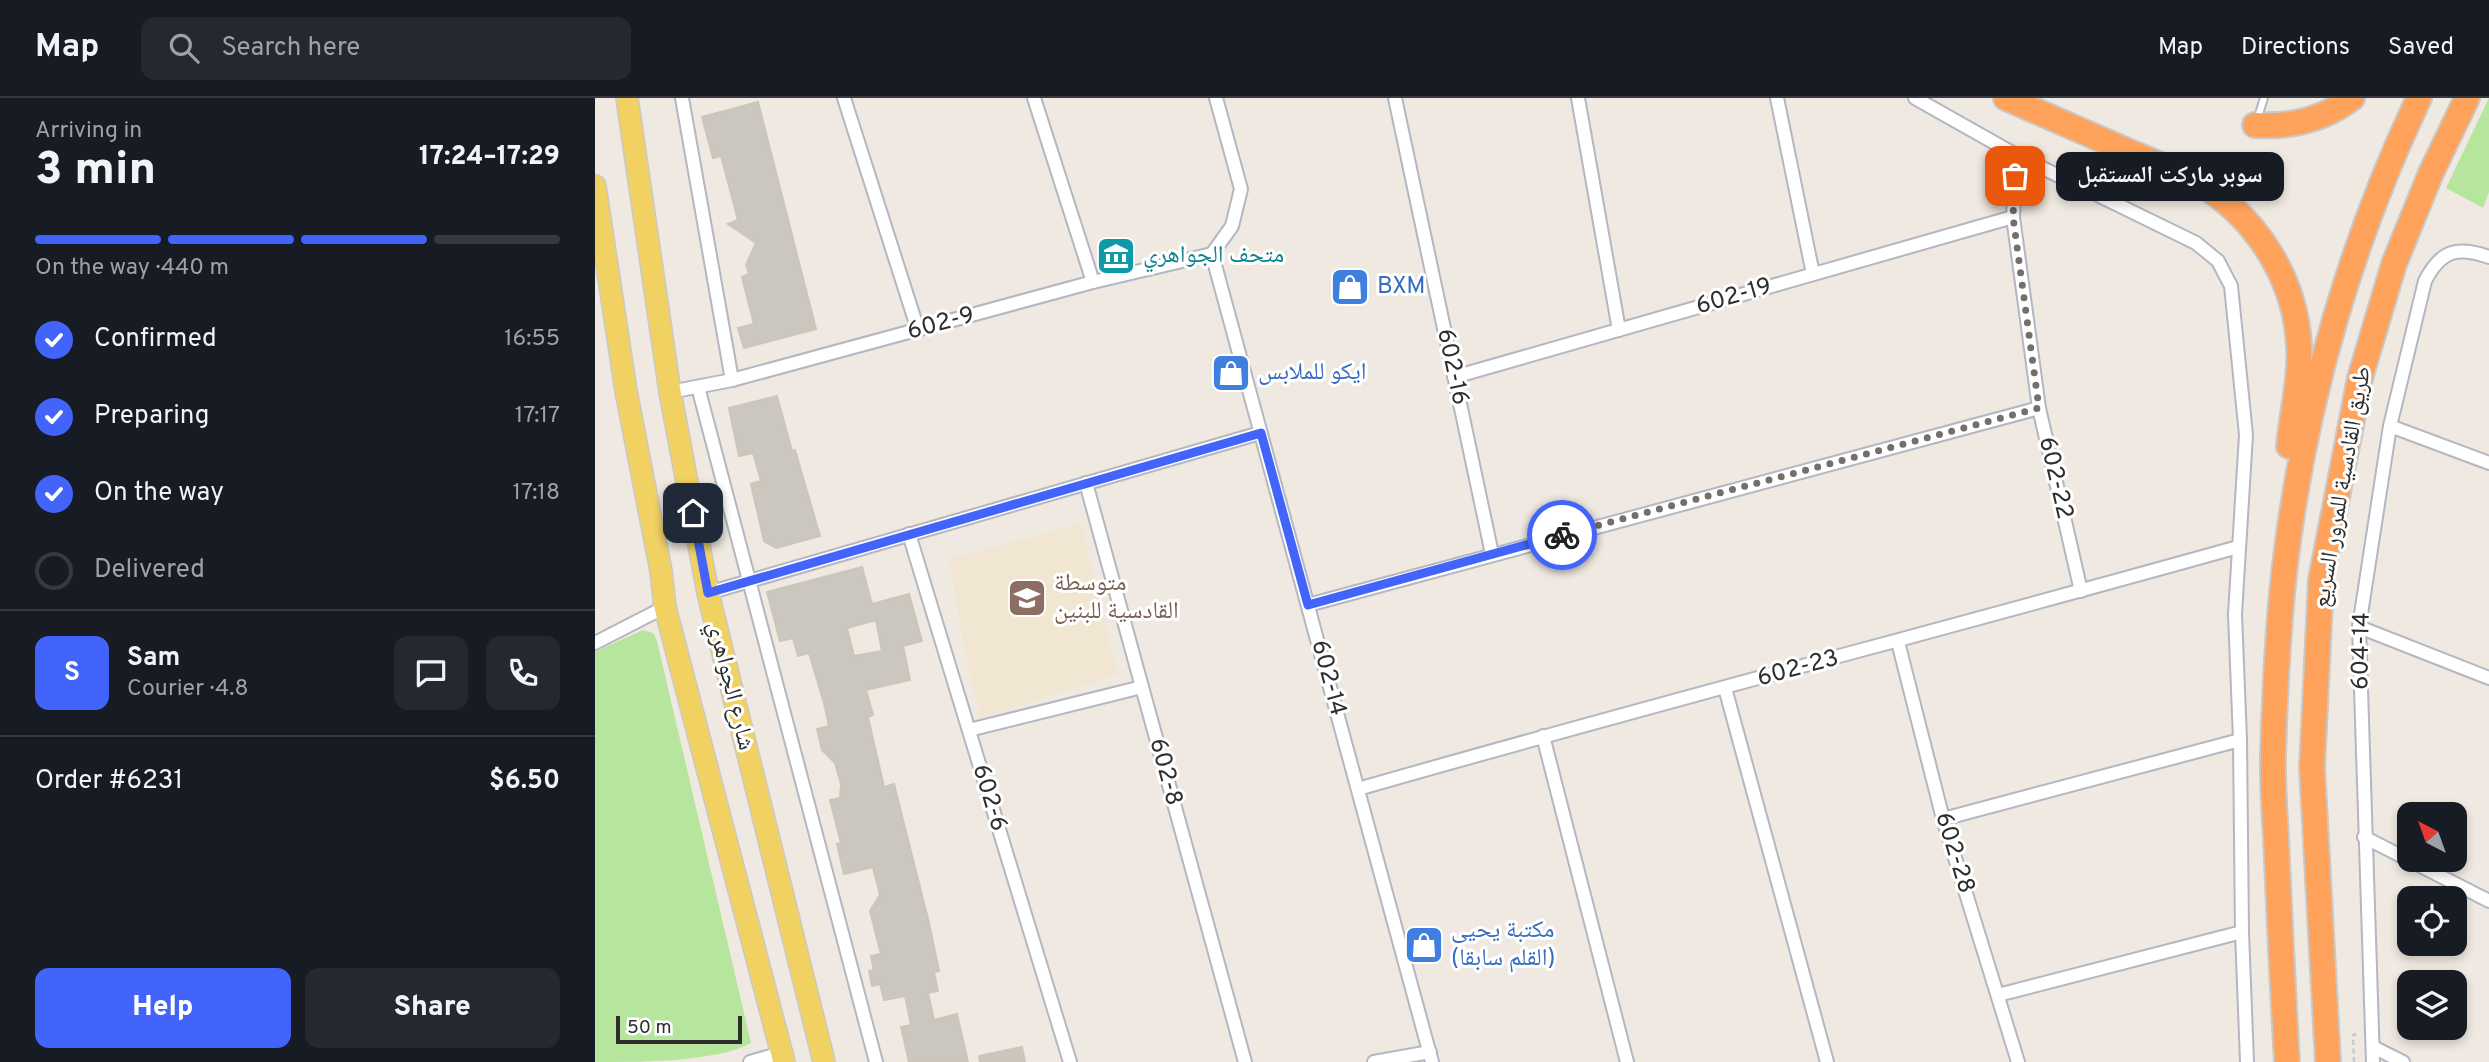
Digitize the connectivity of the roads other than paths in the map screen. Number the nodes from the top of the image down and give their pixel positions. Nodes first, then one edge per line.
1 (627, 98) edge
2 (682, 98) edge
3 (844, 98) edge
4 (1034, 98) edge
5 (1216, 98) edge
6 (1395, 98) edge
7 (1578, 98) edge
8 (1777, 98) edge
9 (1915, 98) edge
10 (2006, 98) edge
11 (2264, 98) edge
12 (2352, 98) edge
13 (2419, 98) edge
14 (2467, 98) edge
15 (2255, 125) joint
16 (2016, 155) junction
17 (595, 186) edge
18 (2013, 217) junction
19 (1212, 254) junction
20 (2489, 257) edge
21 (1813, 274) junction
22 (1093, 282) junction
23 (918, 330) junction
24 (1619, 330) junction
25 (1454, 377) junction
26 (732, 380) junction
27 (698, 387) junction
28 (670, 393) junction
29 (2039, 408) junction
30 (2390, 426) junction
31 (1261, 433) junction
32 (2489, 463) edge
33 (1086, 483) junction
34 (2296, 490) junction
35 (909, 534) junction
36 (2238, 547) junction
37 (1492, 554) junction
38 (750, 582) junction
39 (2081, 591) junction
40 (708, 593) junction
41 (1308, 605) junction
42 (665, 607) junction
43 (2359, 627) junction
44 (1898, 642) junction
45 (595, 643) edge
46 (2489, 678) edge
47 (1142, 687) junction
48 (1725, 688) junction
49 (969, 730) junction
50 (1542, 736) junction
51 (2240, 740) junction
52 (1358, 789) junction
53 (1943, 819) junction
54 (2364, 838) junction
55 (2489, 901) edge
56 (2242, 932) junction
57 (1998, 995) junction
58 (2373, 1047) junction
59 (783, 1057) edge
60 (1431, 1057) edge
61 (750, 1062) edge
62 (824, 1062) edge
63 (876, 1062) edge
64 (1070, 1062) edge
65 (1245, 1062) edge
66 (1374, 1062) edge
67 (1627, 1062) edge
68 (1827, 1062) edge
69 (2018, 1062) edge
70 (2247, 1062) edge
71 (2287, 1062) edge
72 (2328, 1062) edge
73 (2373, 1062) edge
74 (2403, 1062) edge

1 - 28 main road, شارع الجواهري
2 - 26 street
3 - 23 street
4 - 22 street
5 - 19 street
6 - 25 street, 602-16
7 - 24 street
8 - 21 street
9 - 16 street
10 - 34 highway
11 - 15 lane
12 - 15 highway
13 - 34 highway, طريق القادسية للمرور السريع
14 - 72 highway, طريق القادسية للمرور السريع
16 - 18 street, 602-22
16 - 36 street
17 - 42 main road, شارع الجواهري
18 - 21 street, 602-19
18 - 29 street, 602-22
19 - 22 street, 602-9
19 - 31 street, 602-14
20 - 30 street, 604-14
21 - 24 street, 602-19
22 - 23 street, 602-9
23 - 26 street, 602-9
24 - 25 street, 602-19
25 - 37 street, 602-16
26 - 27 street, 602-9
27 - 28 street, 602-9
27 - 38 street
28 - 40 main road, شارع الجواهري
29 - 37 street
29 - 39 street, 602-22
30 - 32 street
30 - 43 street, 604-14
31 - 33 street
31 - 41 street, 602-14
33 - 35 street
33 - 47 street, 602-8
34 - 71 highway, طريق القادسية للمرور السريع
35 - 38 street
35 - 49 street, 602-6
36 - 39 street, 602-23
36 - 51 street
37 - 41 street
38 - 40 street
38 - 63 street
39 - 44 street, 602-23
40 - 62 main road, شارع الجواهري
41 - 52 street, 602-14
42 - 45 street
42 - 59 main road, شارع الجواهري
43 - 46 street
43 - 54 street, 604-14
44 - 48 street, 602-23
44 - 53 street, 602-28
47 - 49 street
47 - 65 street, 602-8
48 - 50 street, 602-23
48 - 68 street
49 - 64 street, 602-6
50 - 52 street, 602-23
50 - 67 street
51 - 53 street
51 - 56 street
52 - 60 street, 602-14
53 - 57 street, 602-28
54 - 55 street
54 - 58 street, 604-14
56 - 57 street
56 - 70 street
57 - 69 street, 602-28
58 - 73 street, 604-14
58 - 74 street
59 - 61 street
60 - 66 street

